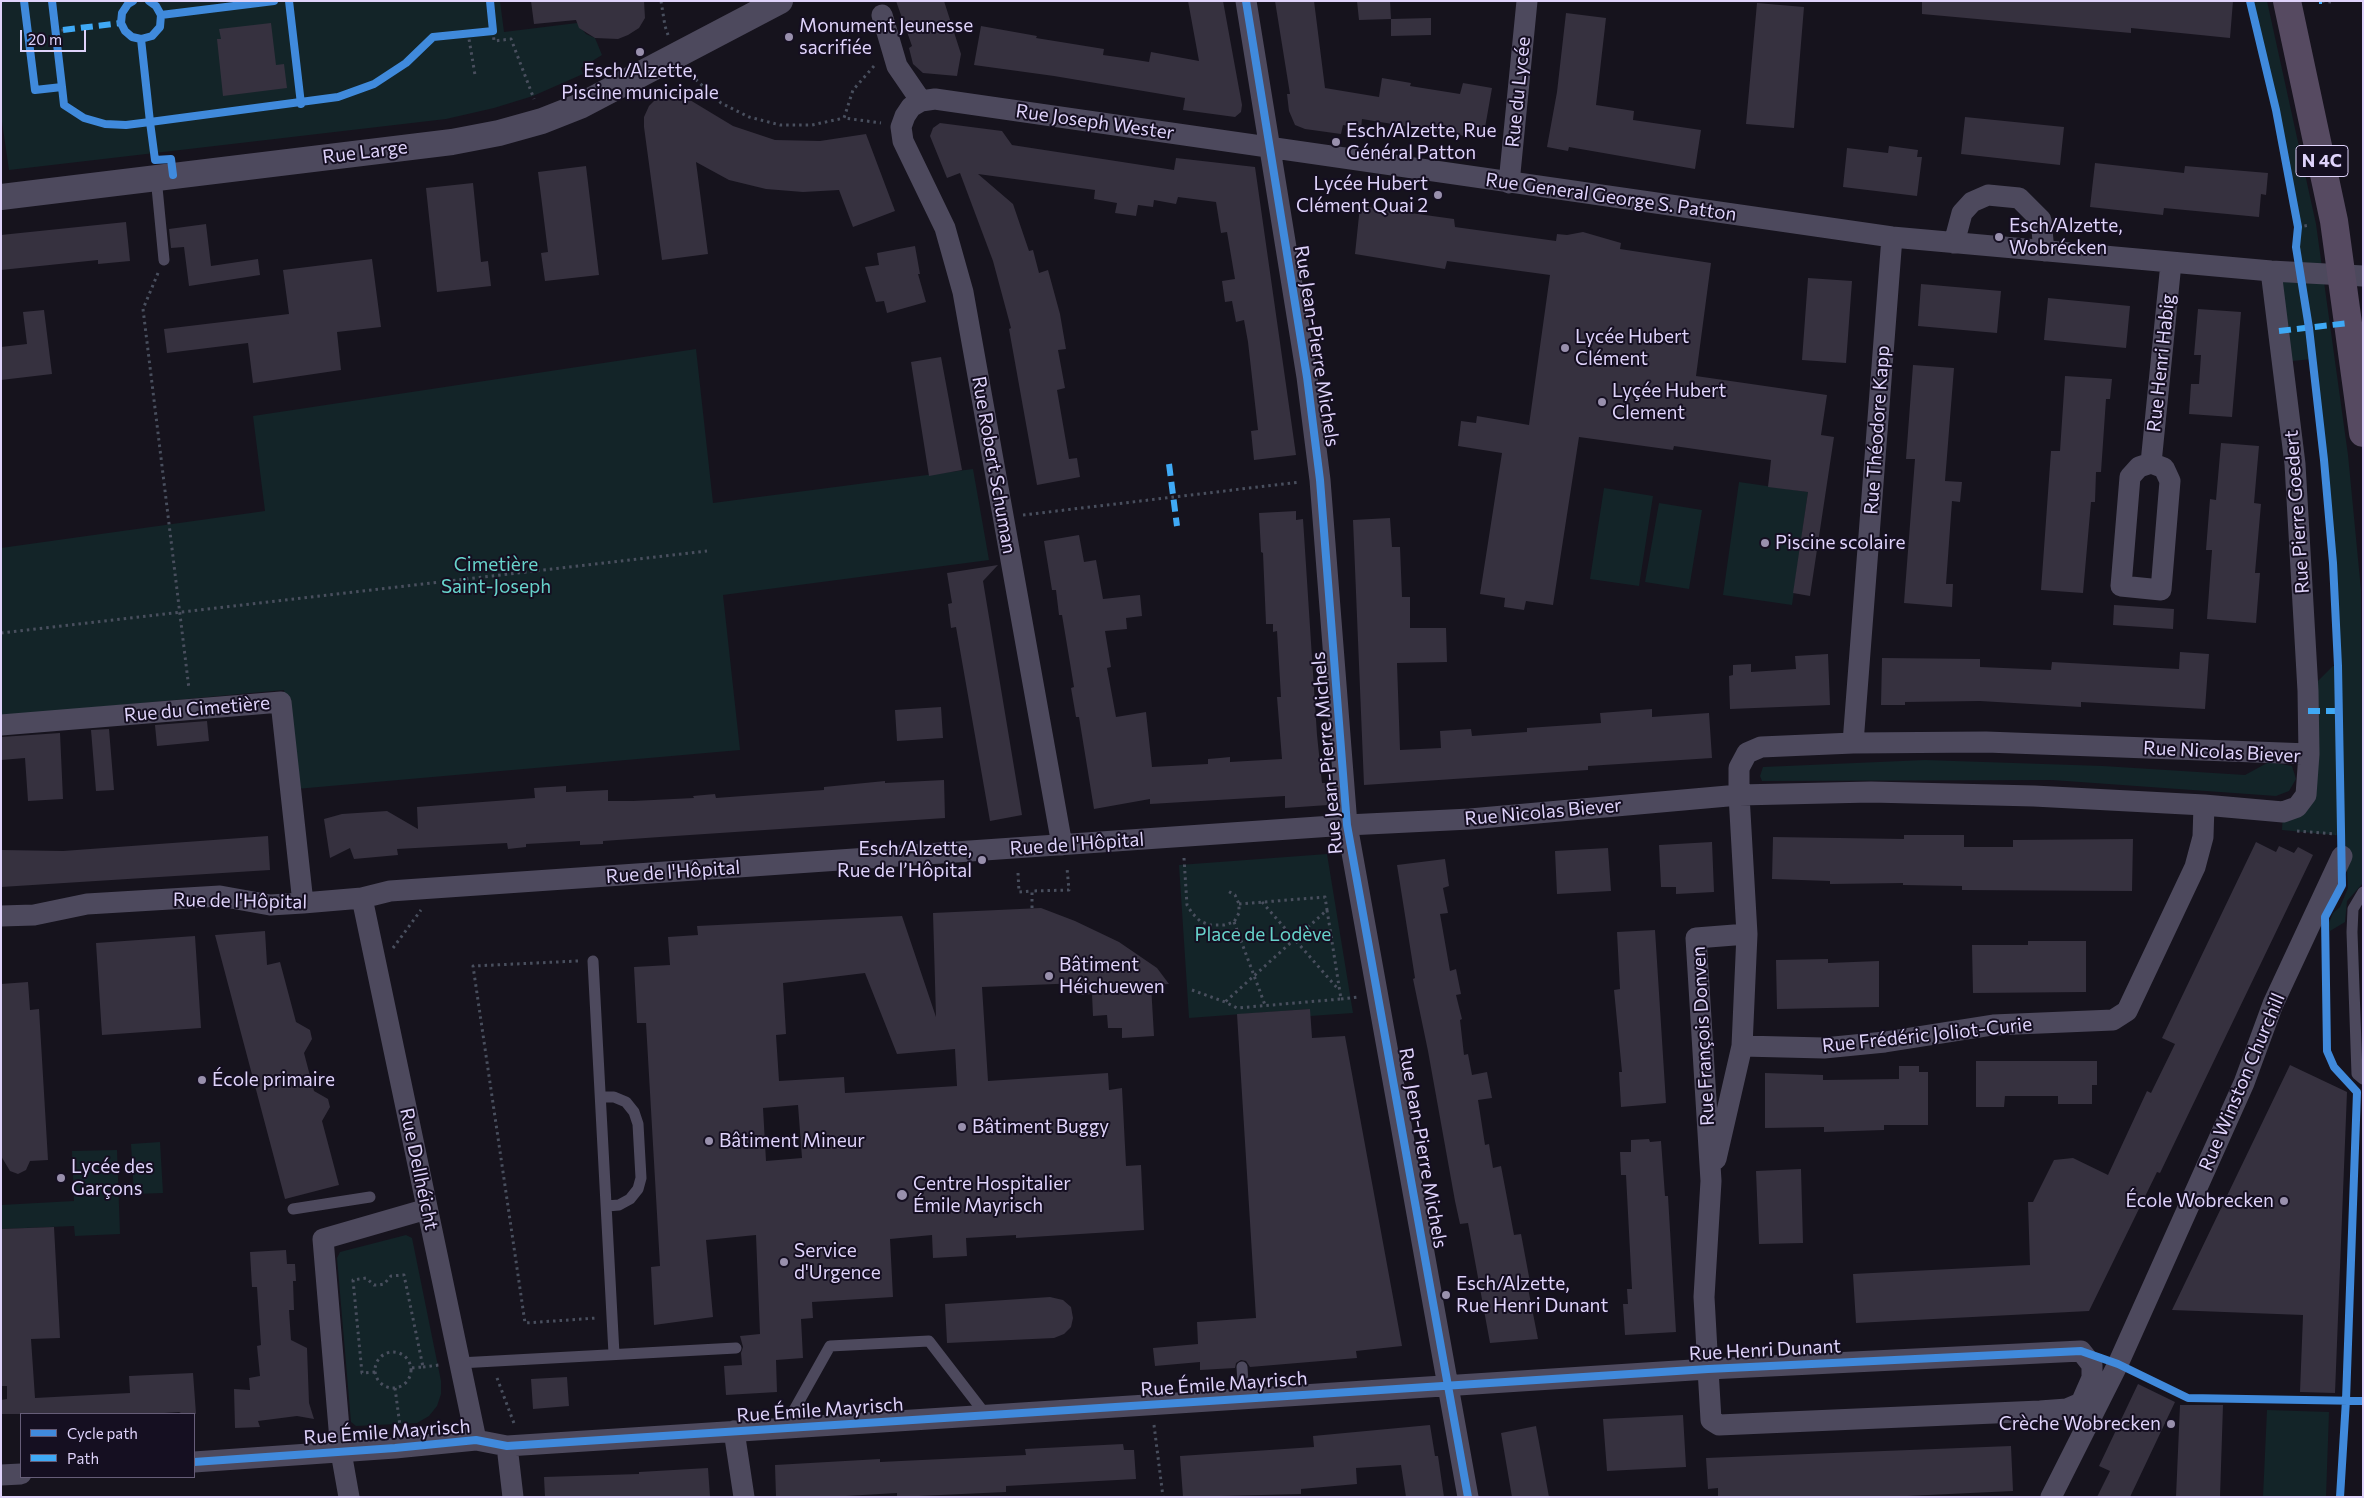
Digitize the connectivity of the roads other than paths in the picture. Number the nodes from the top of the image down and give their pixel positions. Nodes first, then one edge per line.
1 (780, 1) edge
2 (1246, 1) edge
3 (1527, 1) edge
4 (2287, 1) edge
5 (882, 15) dead end
6 (921, 101) junction
7 (1270, 147) junction
8 (156, 177) junction
9 (1509, 183) junction
10 (1, 197) edge
11 (1892, 237) junction
12 (1954, 243) junction
13 (2044, 251) junction
14 (164, 260) road end
15 (2171, 262) junction
16 (2271, 271) junction
17 (2352, 275) edge
18 (2363, 433) edge
19 (2151, 463) junction
20 (1, 725) edge
21 (1853, 743) junction
22 (2309, 754) junction
23 (1739, 795) junction
24 (2204, 805) junction
25 (1347, 825) junction
26 (1062, 845) junction
27 (2342, 845) road end
28 (2363, 892) edge
29 (362, 898) junction
30 (303, 903) junction
31 (1, 916) edge
32 (1747, 934) junction
33 (593, 961) road end
34 (1742, 1046) junction
35 (2363, 1079) edge
36 (601, 1097) junction
37 (1711, 1181) junction
38 (370, 1196) dead end
39 (606, 1206) junction
40 (293, 1209) dead end
41 (427, 1209) junction
42 (736, 1348) dead end
43 (614, 1354) junction
44 (459, 1363) junction
45 (1242, 1367) dead end
46 (1708, 1369) junction
47 (1450, 1385) junction
48 (1244, 1399) junction
49 (986, 1415) junction
50 (784, 1428) junction
51 (734, 1431) junction
52 (476, 1440) junction
53 (514, 1446) junction
54 (341, 1452) junction
55 (195, 1462) edge
56 (20, 1474) edge
57 (1, 1475) edge
58 (349, 1497) edge
59 (513, 1497) edge
60 (744, 1497) edge
61 (1468, 1497) edge
62 (2051, 1497) edge

1 - 8 street, Rue Large
2 - 7 street, Rue Jean-Pierre Michels
3 - 9 street, Rue du Lycée
4 - 17 main road, N 4C
5 - 6 street
6 - 7 street, Rue Joseph Wester
6 - 26 street, Rue Robert Schuman
7 - 9 street, Rue General George S. Patton
7 - 25 street, Rue Jean-Pierre Michels
8 - 10 street, Rue Large
8 - 14 lane
9 - 11 street, Rue General George S. Patton
11 - 12 street, Rue General George S. Patton
11 - 21 street, Rue Théodore Kapp
12 - 13 street, Rue General George S. Patton
12 - 13 street
13 - 15 street, Rue General George S. Patton
15 - 16 street, Rue General George S. Patton
15 - 19 street, Rue Henri Habig
16 - 17 street, Rue General George S. Patton
16 - 22 street, Rue Pierre Goedert
17 - 18 main road, N 4C
19 - 19 street
20 - 30 street, Rue du Cimetière
21 - 22 street, Rue Nicolas Biever
21 - 23 street, Rue Nicolas Biever
22 - 24 street, Rue Nicolas Biever
23 - 24 street, Rue Nicolas Biever
23 - 25 street, Rue Nicolas Biever
23 - 32 street, Rue François Donven
24 - 34 street, Rue Frédéric Joliot-Curie
25 - 26 street, Rue de l'Hôpital
25 - 47 street, Rue Jean-Pierre Michels
26 - 29 street, Rue de l'Hôpital
27 - 62 street, Rue Winston Churchill
28 - 35 lane
29 - 30 street, Rue de l'Hôpital
29 - 41 street, Rue Dellhéicht
30 - 31 street, Rue de l'Hôpital
32 - 34 street, Rue François Donven
32 - 37 street, Rue François Donven
33 - 36 lane
34 - 37 street, Rue François Donven
36 - 39 lane
36 - 39 lane
37 - 46 street, Rue François Donven
38 - 40 lane
39 - 43 lane
41 - 44 street, Rue Dellhéicht
41 - 54 street
42 - 43 lane
43 - 44 lane
44 - 52 street, Rue Dellhéicht
45 - 48 lane
46 - 46 street, Rue Henri Dunant
46 - 47 street, Rue Henri Dunant
47 - 48 street, Rue Émile Mayrisch
47 - 61 street, Rue Jean-Pierre Michels
48 - 49 street, Rue Émile Mayrisch
49 - 50 street, Rue Émile Mayrisch
49 - 50 lane
50 - 51 street, Rue Émile Mayrisch
51 - 53 street, Rue Émile Mayrisch
51 - 60 street
52 - 53 street, Rue Émile Mayrisch
52 - 54 street, Rue Émile Mayrisch
53 - 59 street
54 - 55 street, Rue Émile Mayrisch
54 - 58 street
56 - 57 street

